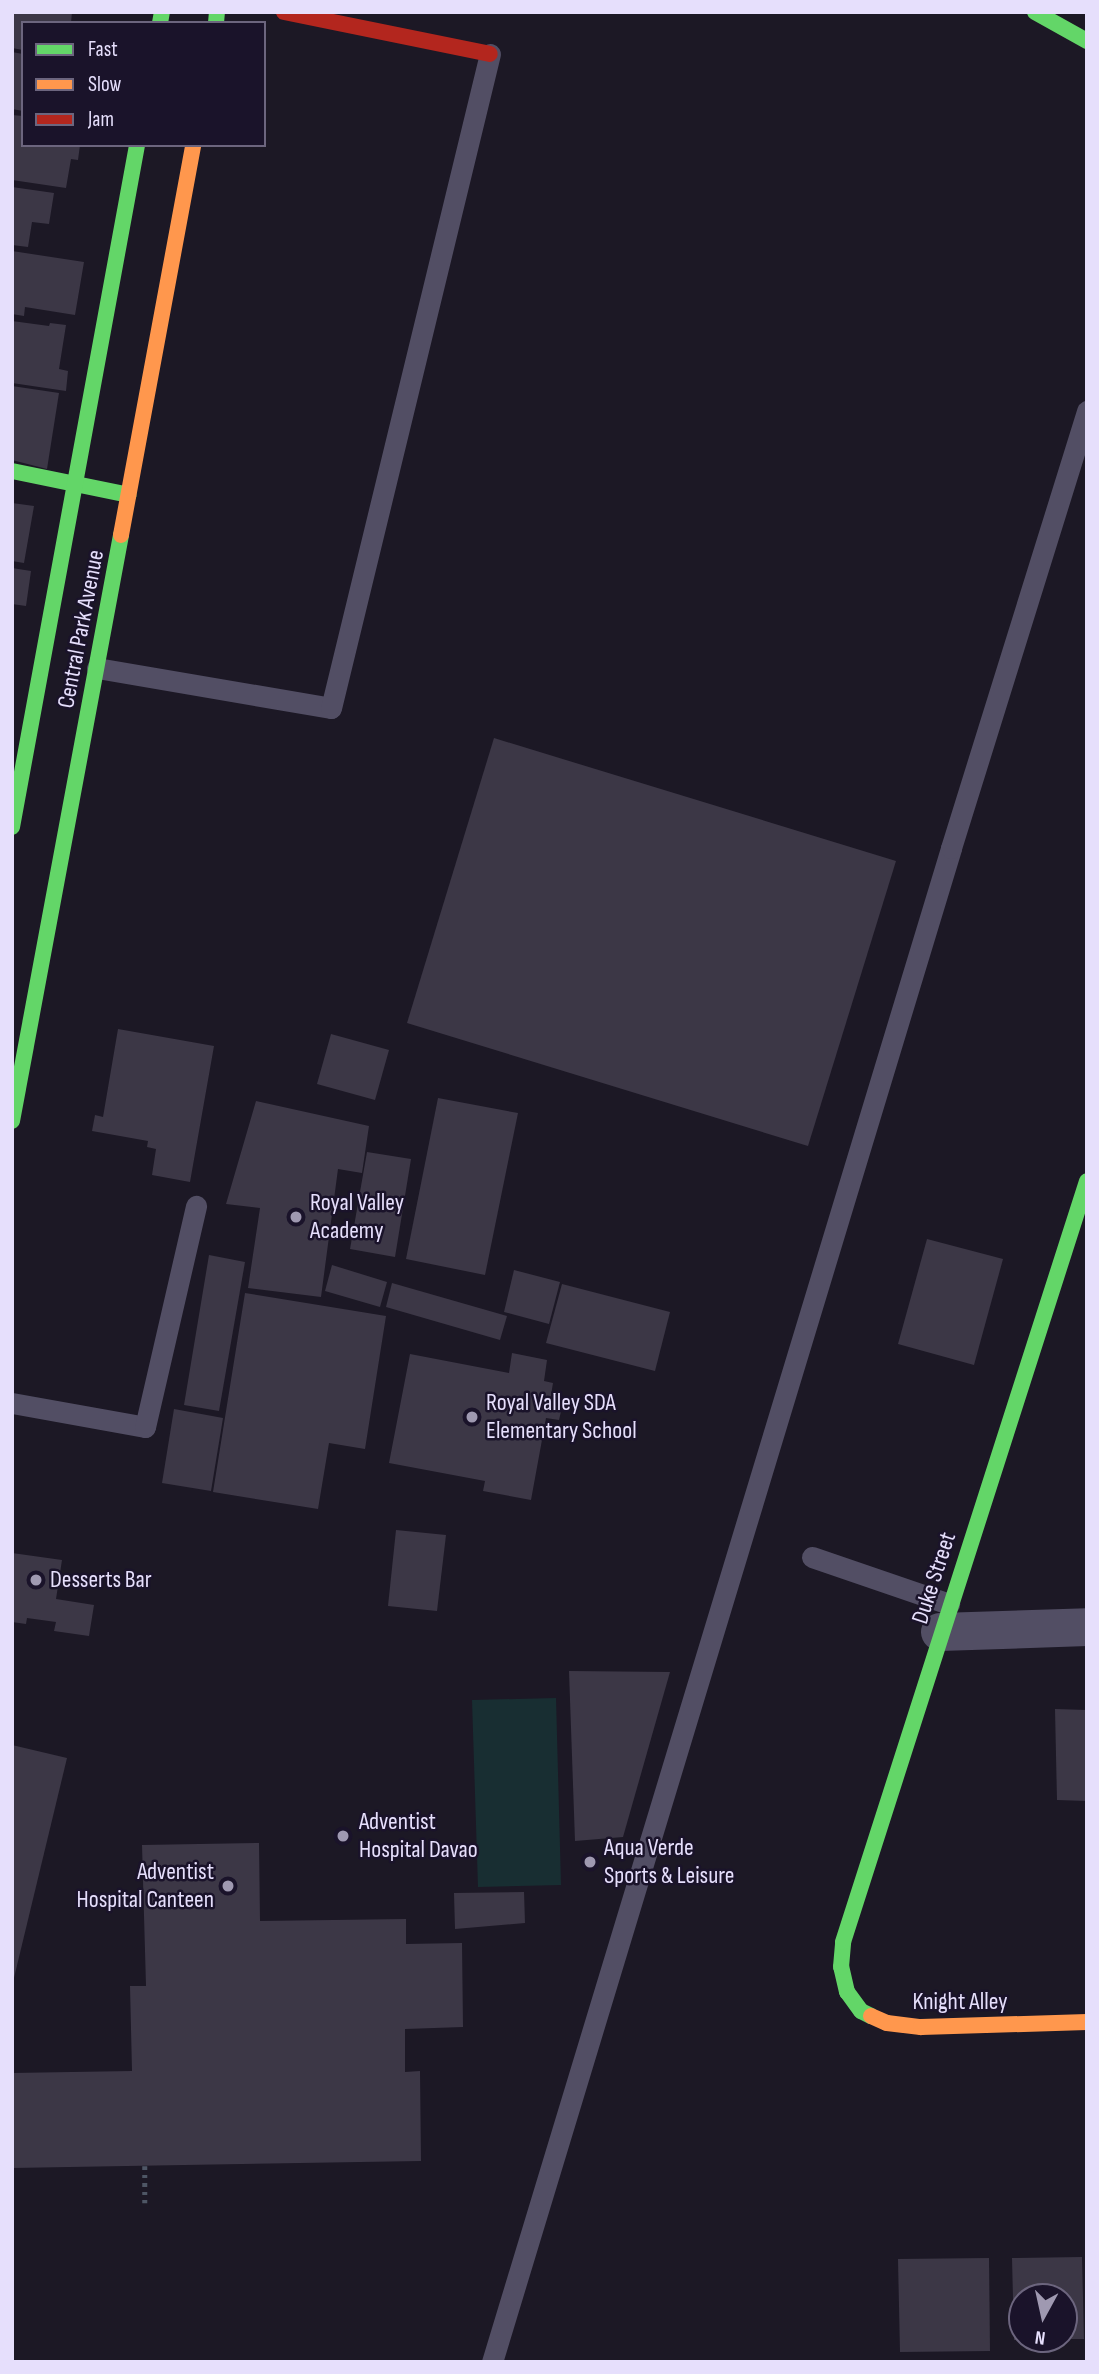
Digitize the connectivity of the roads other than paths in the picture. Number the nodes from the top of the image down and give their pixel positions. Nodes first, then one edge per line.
1 (284, 12) edge
2 (1035, 12) edge
3 (1087, 41) edge
4 (490, 54) joint
5 (137, 147) edge
6 (193, 147) edge
7 (1087, 411) edge
8 (12, 471) edge
9 (74, 485) junction
10 (129, 495) junction
11 (97, 668) junction
12 (12, 827) edge
13 (12, 1121) edge
14 (1087, 1181) edge
15 (196, 1206) dead end
16 (12, 1403) edge
17 (812, 1557) dead end
18 (945, 1618) junction
19 (1087, 1627) edge
20 (847, 1992) joint
21 (1087, 2022) edge
22 (492, 2362) edge

1 - 4 street
2 - 3 street
4 - 11 lane
5 - 9 street, Central Park Avenue
6 - 10 street, Central Park Avenue
7 - 22 lane
8 - 9 street
9 - 10 street
9 - 12 street, Central Park Avenue
10 - 11 street, Central Park Avenue
11 - 13 street, Central Park Avenue
14 - 18 street, Duke Street
15 - 16 lane
17 - 18 lane
18 - 19 street
18 - 20 street, Duke Street
20 - 21 street, Knight Alley

